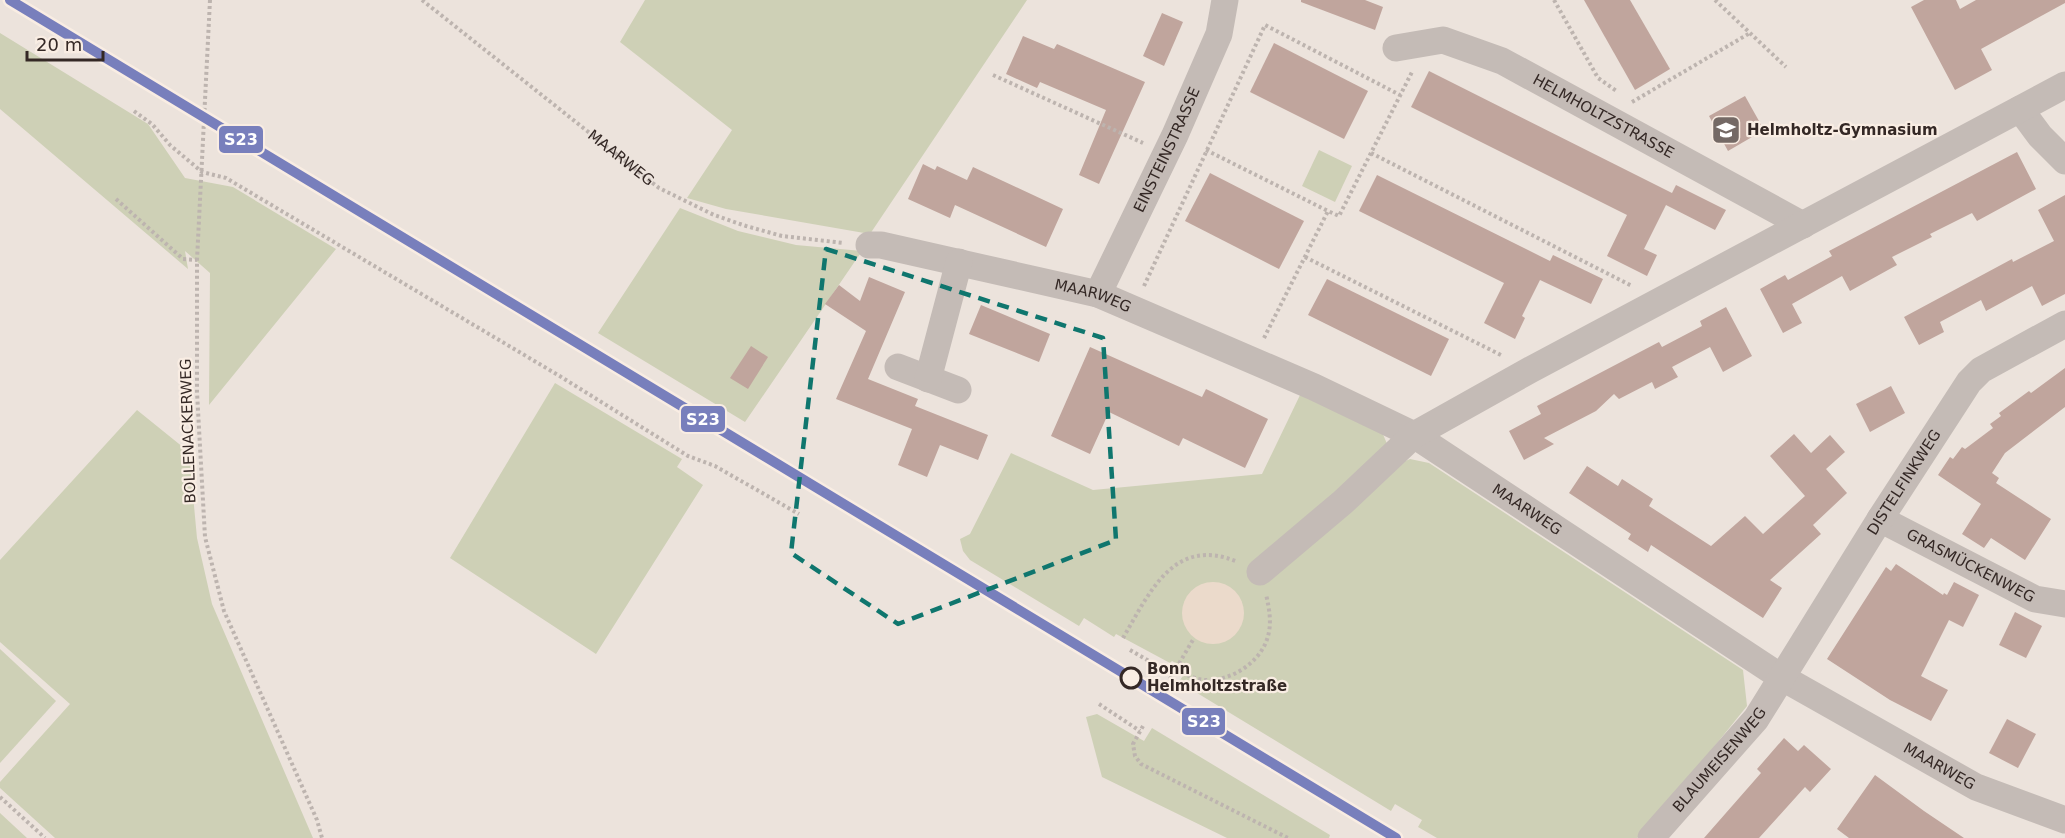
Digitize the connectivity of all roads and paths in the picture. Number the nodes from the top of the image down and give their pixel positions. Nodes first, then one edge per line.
1 (210, 0) edge
2 (422, 0) edge
3 (1225, 0) edge
4 (1554, 0) edge
5 (1715, 0) edge
6 (1750, 33) junction
7 (1396, 48) dead end
8 (1786, 67) dead end
9 (993, 75) dead end
10 (2065, 85) edge
11 (2019, 109) junction
12 (134, 111) dead end
13 (1149, 146) dead end
14 (1206, 150) junction
15 (1371, 153) junction
16 (2065, 161) edge
17 (202, 172) junction
18 (116, 199) dead end
19 (1328, 211) junction
20 (1803, 225) junction
21 (869, 245) joint
22 (1305, 257) junction
23 (197, 260) junction
24 (959, 262) junction
25 (1101, 287) junction
26 (1660, 300) junction
27 (2065, 324) edge
28 (1252, 360) junction
29 (898, 368) dead end
30 (1530, 370) junction
31 (928, 379) junction
32 (958, 390) dead end
33 (1414, 435) junction
34 (798, 514) dead end
35 (1880, 519) junction
36 (1257, 577) junction
37 (2065, 604) edge
38 (1123, 638) dead end
39 (1194, 638) dead end
40 (1130, 650) dead end
41 (1176, 670) junction
42 (1781, 677) junction
43 (1098, 704) dead end
44 (0, 796) edge
45 (2065, 820) edge
46 (45, 838) edge
47 (322, 838) edge
48 (1288, 838) edge
49 (1651, 838) edge

1 - 17 path, BOLLENACKERWEG
2 - 21 path, MAARWEG
3 - 25 street, EINSTEINSTRASSE
4 - 6 path
5 - 6 path
6 - 8 path
7 - 20 street, HELMHOLTZSTRASSE
9 - 13 path
10 - 11 street
11 - 16 street
11 - 20 street
12 - 17 path
14 - 15 path
14 - 19 path
14 - 25 path
15 - 19 path
15 - 26 path
17 - 23 path, BOLLENACKERWEG
17 - 34 path
18 - 23 path
19 - 22 path
20 - 26 street
21 - 24 street, MAARWEG
22 - 28 path
22 - 30 path
23 - 47 path, BOLLENACKERWEG
24 - 25 street, MAARWEG
24 - 31 street
25 - 28 street, MAARWEG
26 - 30 street
27 - 35 street, DISTELFINKWEG
28 - 33 street, MAARWEG
29 - 31 street
30 - 33 street
31 - 32 street
33 - 36 street
33 - 42 street, MAARWEG
35 - 37 street, GRASMÜCKENWEG
35 - 42 street, DISTELFINKWEG
36 - 38 path
36 - 41 path
39 - 41 path
40 - 41 path
42 - 45 street, MAARWEG
42 - 49 street, BLAUMEISENWEG
43 - 48 path
44 - 46 path

